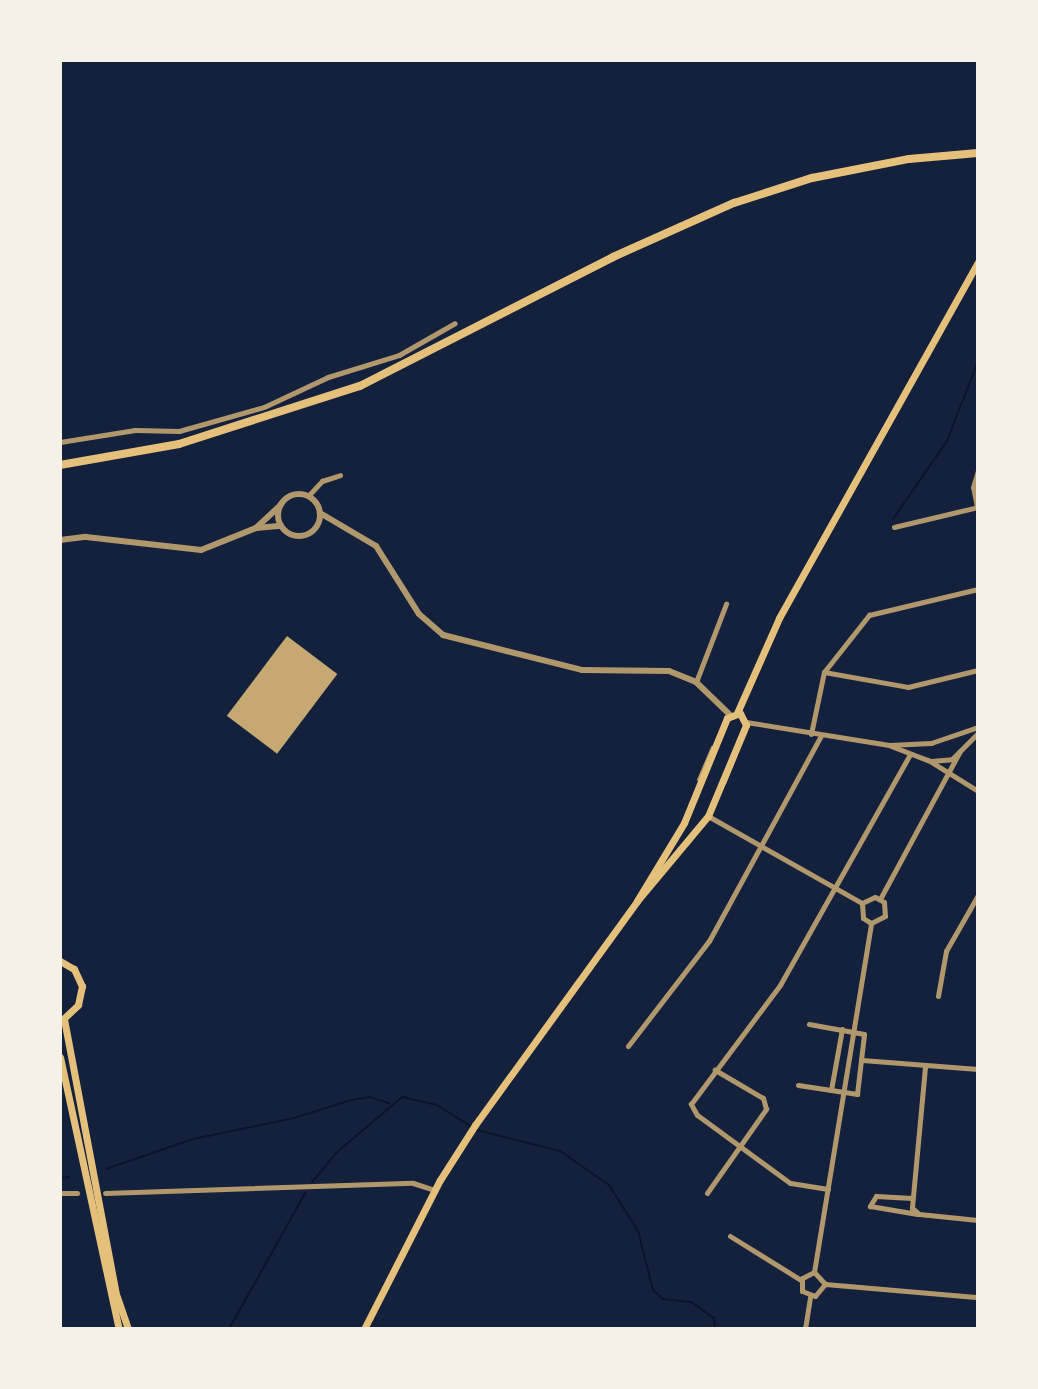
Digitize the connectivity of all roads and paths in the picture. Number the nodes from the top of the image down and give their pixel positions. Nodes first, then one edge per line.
1 (978, 153) edge
2 (978, 262) edge
3 (455, 323) dead end
4 (60, 442) edge
5 (60, 465) edge
6 (978, 471) edge
7 (340, 475) dead end
8 (308, 496) junction
9 (281, 505) junction
10 (977, 507) edge
11 (320, 513) junction
12 (337, 524) junction
13 (281, 526) junction
14 (317, 526) junction
15 (894, 527) dead end
16 (256, 528) junction
17 (60, 540) edge
18 (978, 589) edge
19 (726, 604) dead end
20 (978, 670) edge
21 (824, 672) junction
22 (696, 682) junction
23 (733, 714) junction
24 (745, 725) junction
25 (726, 727) junction
26 (978, 730) edge
27 (811, 734) junction
28 (821, 736) junction
29 (949, 738) junction
30 (931, 743) junction
31 (889, 745) junction
32 (961, 750) junction
33 (910, 754) junction
34 (929, 760) junction
35 (951, 775) junction
36 (978, 791) edge
37 (692, 805) junction
38 (707, 814) junction
39 (761, 848) junction
40 (835, 890) junction
41 (978, 895) edge
42 (880, 899) junction
43 (637, 901) junction
44 (862, 903) junction
45 (871, 923) junction
46 (60, 961) edge
47 (938, 996) dead end
48 (62, 1020) edge
49 (809, 1024) dead end
50 (842, 1029) junction
51 (854, 1031) junction
52 (628, 1046) dead end
53 (60, 1057) edge
54 (862, 1060) junction
55 (925, 1067) junction
56 (978, 1069) edge
57 (715, 1070) junction
58 (798, 1085) dead end
59 (831, 1090) junction
60 (844, 1092) junction
61 (742, 1148) junction
62 (828, 1189) junction
63 (435, 1190) junction
64 (60, 1193) edge
65 (77, 1193) dead end
66 (105, 1193) dead end
67 (707, 1193) dead end
68 (912, 1198) junction
69 (919, 1214) junction
70 (978, 1220) edge
71 (730, 1236) dead end
72 (814, 1272) junction
73 (801, 1280) junction
74 (825, 1284) junction
75 (810, 1296) junction
76 (978, 1297) edge
77 (119, 1329) edge
78 (128, 1329) edge
79 (364, 1329) edge
80 (805, 1329) edge

1 - 5 highway
2 - 23 main road
3 - 4 street
6 - 10 street
7 - 8 street
8 - 9 street
8 - 11 street
9 - 13 street
9 - 16 street
10 - 15 street
11 - 12 street
11 - 14 street
12 - 14 street
12 - 22 street
13 - 14 street
13 - 16 street
16 - 17 street
18 - 21 street
19 - 22 street
20 - 21 street
21 - 27 street
22 - 23 street
23 - 24 main road
23 - 25 main road
24 - 25 main road
24 - 27 street
24 - 38 main road
25 - 37 main road
26 - 29 street
26 - 32 street
27 - 28 street
28 - 31 street
28 - 39 street
29 - 30 street
29 - 32 street
30 - 31 street
30 - 34 street
31 - 33 street
32 - 34 street
32 - 35 street
33 - 34 street
33 - 40 street
34 - 35 street
35 - 36 street
35 - 42 street
37 - 38 main road
37 - 38 main road
37 - 43 main road
38 - 39 street
38 - 43 main road
39 - 40 street
39 - 52 street
40 - 44 street
40 - 57 street
41 - 47 street
42 - 44 street
42 - 45 street
43 - 63 main road
44 - 45 street
45 - 51 street
46 - 48 main road
48 - 78 main road
49 - 50 street
50 - 51 street
50 - 59 street
51 - 54 street
51 - 60 street
53 - 77 main road
54 - 55 street
54 - 60 street
55 - 56 street
55 - 68 street
57 - 61 street
57 - 61 street
58 - 59 street
59 - 60 street
60 - 62 street
61 - 62 street
61 - 67 street
62 - 72 street
63 - 66 street
63 - 79 main road
64 - 65 street
68 - 69 street
68 - 69 street
69 - 70 street
71 - 73 street
72 - 73 street
72 - 74 street
73 - 75 street
74 - 75 street
74 - 76 street
75 - 80 street

